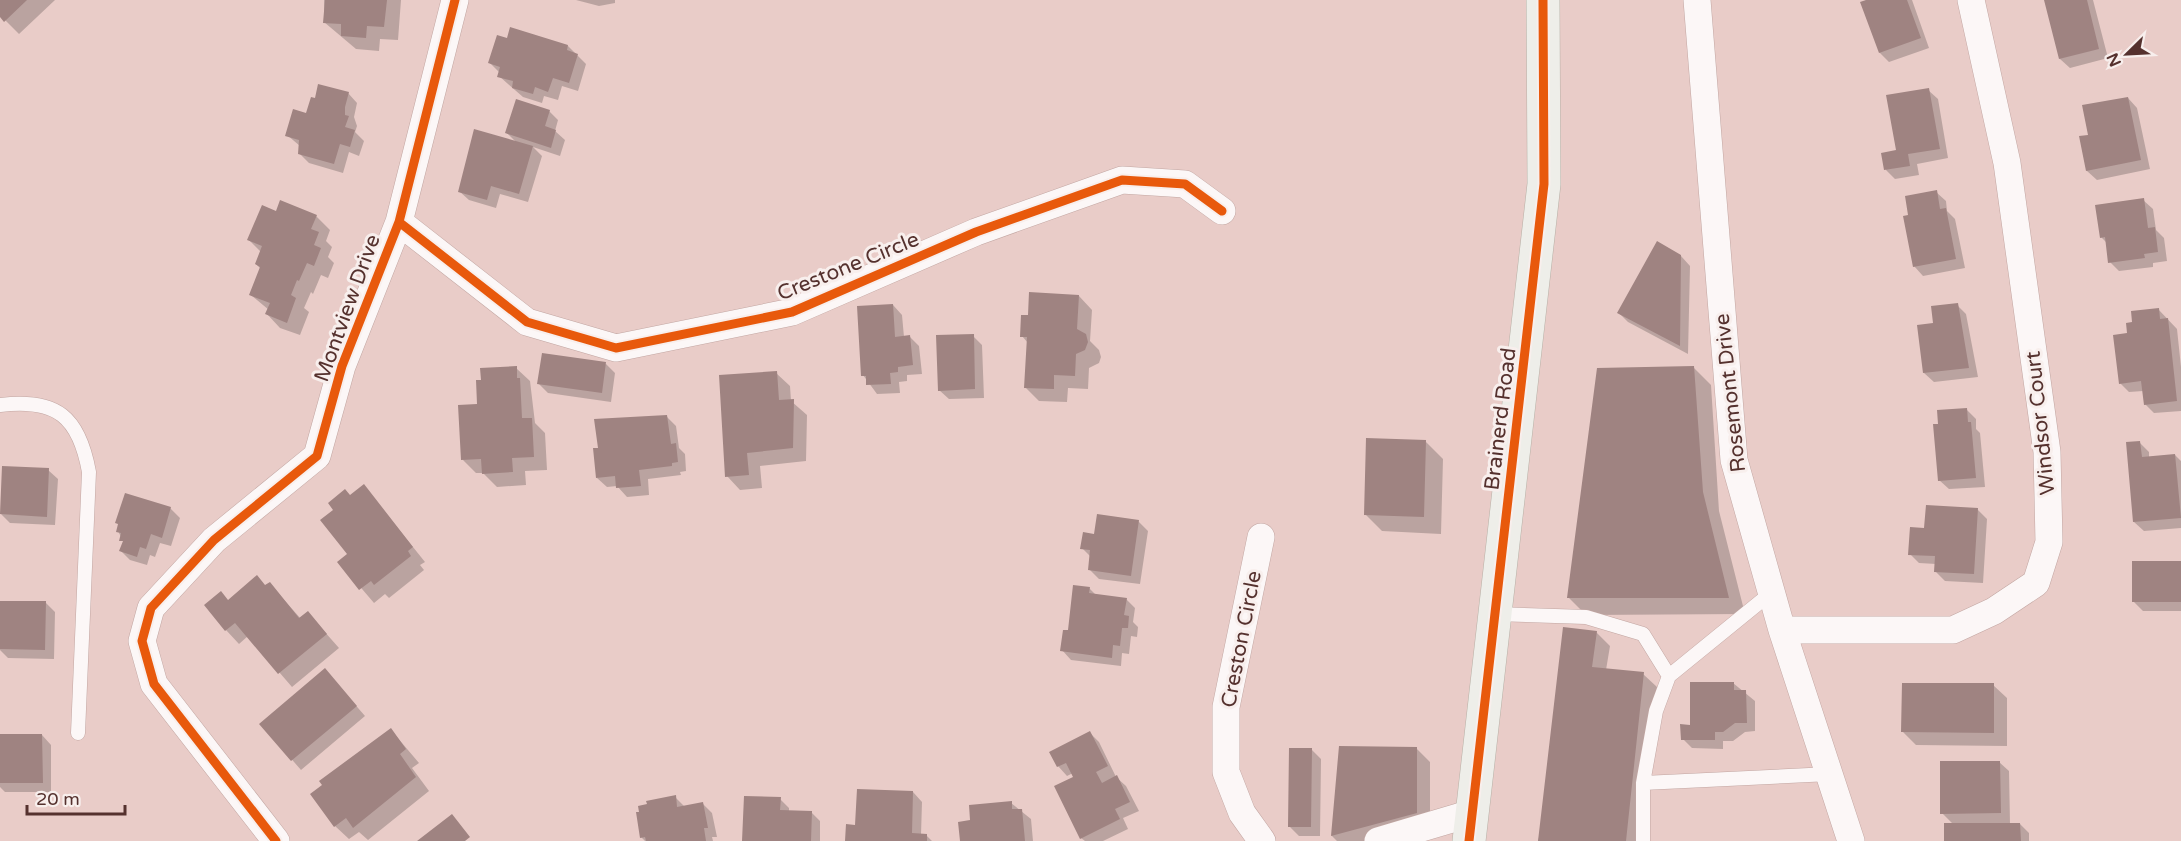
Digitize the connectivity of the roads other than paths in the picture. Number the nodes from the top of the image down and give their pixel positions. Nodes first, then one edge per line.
1 (455, 0) edge
2 (1544, 0) edge
3 (1697, 0) edge
4 (1971, 0) edge
5 (1222, 211) dead end
6 (399, 222) junction
7 (0, 405) edge
8 (1261, 537) dead end
9 (1771, 593) junction
10 (1495, 614) junction
11 (1782, 630) junction
12 (1669, 676) junction
13 (78, 733) dead end
14 (1830, 774) junction
15 (1643, 783) junction
16 (1470, 827) edge
17 (276, 841) edge
18 (1262, 841) edge
19 (1378, 841) edge
20 (1643, 841) edge
21 (1851, 841) edge

1 - 6 street, Montview Drive
2 - 10 main road, Brainerd Road
3 - 9 street, Rosemont Drive
4 - 11 street, Windsor Court
5 - 6 street, Crestone Circle
6 - 17 street, Montview Drive
7 - 13 lane
8 - 18 street, Creston Circle
9 - 11 street, Rosemont Drive
9 - 12 lane
10 - 12 lane
10 - 16 main road, Brainerd Road
11 - 14 street, Rosemont Drive
12 - 15 lane
14 - 15 lane
14 - 21 street, Rosemont Drive
15 - 20 lane
16 - 19 street

